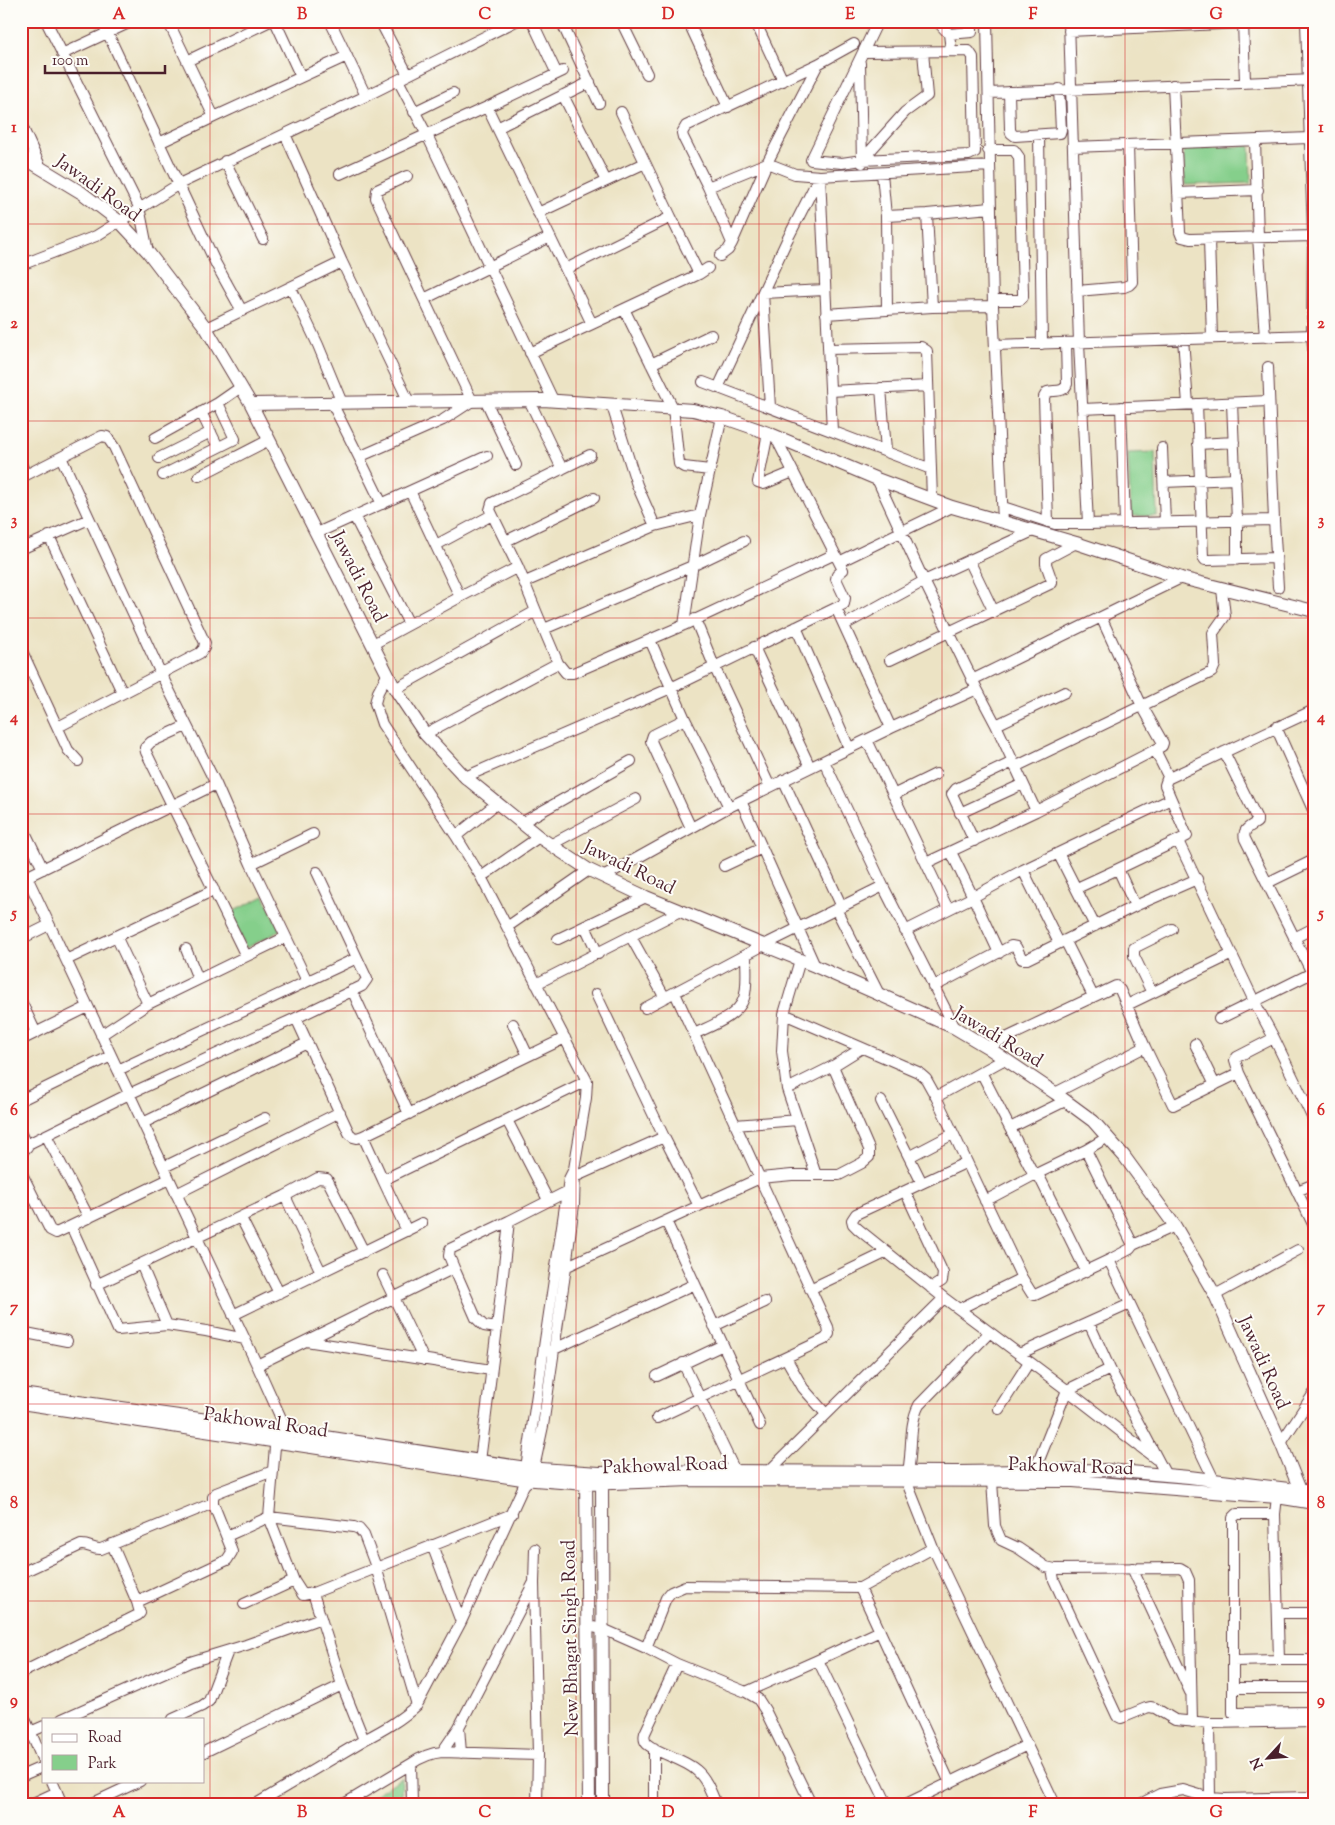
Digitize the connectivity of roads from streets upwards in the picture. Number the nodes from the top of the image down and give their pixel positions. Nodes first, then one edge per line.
1 (46, 21) edge
2 (102, 21) edge
3 (133, 21) edge
4 (168, 21) edge
5 (270, 21) edge
6 (275, 21) edge
7 (330, 21) edge
8 (380, 21) edge
9 (516, 21) edge
10 (532, 21) edge
11 (561, 21) edge
12 (621, 21) edge
13 (688, 21) edge
14 (755, 21) edge
15 (878, 21) edge
16 (937, 21) edge
17 (972, 21) edge
18 (986, 21) edge
19 (1306, 21) edge
20 (1243, 22) edge
21 (1125, 25) edge
22 (496, 26) edge
23 (1069, 26) edge
24 (972, 32) junction
25 (108, 33) junction
26 (949, 34) junction
27 (854, 44) dead end
28 (951, 50) junction
29 (923, 52) junction
30 (62, 54) junction
31 (972, 54) junction
32 (347, 56) junction
33 (861, 56) junction
34 (187, 61) junction
35 (818, 64) junction
36 (647, 74) dead end
37 (301, 77) junction
38 (403, 78) junction
39 (1311, 80) edge
40 (783, 81) junction
41 (590, 82) junction
42 (1244, 82) junction
43 (1173, 85) junction
44 (1070, 88) junction
45 (1059, 89) junction
46 (1009, 92) junction
47 (453, 93) dead end
48 (989, 93) junction
49 (563, 95) junction
50 (366, 96) junction
51 (599, 103) dead end
52 (487, 107) junction
53 (728, 107) junction
54 (414, 112) junction
55 (621, 112) dead end
56 (214, 118) junction
57 (21, 124) edge
58 (497, 128) junction
59 (285, 134) junction
60 (1039, 134) junction
61 (427, 135) junction
62 (1309, 138) junction
63 (1255, 141) junction
64 (159, 142) junction
65 (1176, 142) junction
66 (1128, 144) junction
67 (1072, 147) junction
68 (988, 150) junction
69 (21, 156) edge
70 (862, 160) junction
71 (226, 161) junction
72 (646, 163) junction
73 (767, 163) junction
74 (990, 166) junction
75 (41, 168) junction
76 (882, 173) junction
77 (340, 174) dead end
78 (862, 174) junction
79 (408, 176) dead end
80 (820, 176) junction
81 (606, 181) junction
82 (179, 184) junction
83 (708, 187) junction
84 (1258, 190) junction
85 (1178, 193) junction
86 (140, 208) junction
87 (990, 208) junction
88 (538, 213) junction
89 (927, 214) junction
90 (886, 216) junction
91 (671, 217) junction
92 (120, 222) junction
93 (1313, 236) edge
94 (550, 237) junction
95 (1258, 237) junction
96 (263, 239) dead end
97 (1209, 239) junction
98 (732, 243) junction
99 (148, 252) junction
100 (720, 256) dead end
101 (342, 262) junction
102 (21, 265) edge
103 (488, 267) junction
104 (708, 268) dead end
105 (566, 269) junction
106 (699, 274) junction
107 (291, 288) junction
108 (825, 290) junction
109 (1077, 290) junction
110 (763, 293) junction
111 (424, 299) junction
112 (993, 303) junction
113 (932, 307) junction
114 (624, 309) junction
115 (887, 310) junction
116 (242, 311) junction
117 (826, 314) junction
118 (592, 324) junction
119 (206, 328) junction
120 (711, 335) dead end
121 (1313, 335) edge
122 (1265, 337) junction
123 (1212, 338) junction
124 (1183, 339) junction
125 (1078, 342) junction
126 (1066, 343) junction
127 (1042, 344) junction
128 (995, 345) junction
129 (828, 350) junction
130 (530, 353) junction
131 (1314, 360) edge
132 (651, 364) junction
133 (1268, 367) dead end
134 (703, 382) dead end
135 (928, 386) junction
136 (241, 387) junction
137 (718, 388) junction
138 (881, 388) junction
139 (830, 391) junction
140 (529, 400) junction
141 (553, 400) junction
142 (472, 401) junction
143 (486, 401) junction
144 (1270, 401) junction
145 (409, 402) junction
146 (218, 403) junction
147 (337, 403) junction
148 (1232, 403) junction
149 (251, 404) junction
150 (1192, 404) junction
151 (612, 406) junction
152 (1120, 407) junction
153 (674, 408) junction
154 (770, 408) junction
155 (1082, 409) junction
156 (201, 412) junction
157 (722, 418) junction
158 (211, 432) junction
159 (832, 432) junction
160 (772, 435) junction
161 (155, 438) dead end
162 (269, 440) junction
163 (1234, 442) junction
164 (1198, 444) junction
165 (218, 447) junction
166 (1162, 448) dead end
167 (886, 451) junction
168 (590, 455) dead end
169 (487, 456) dead end
170 (61, 457) junction
171 (359, 457) junction
172 (159, 458) dead end
173 (21, 464) edge
174 (516, 465) dead end
175 (562, 469) junction
176 (931, 469) junction
177 (710, 470) junction
178 (793, 472) junction
179 (162, 475) dead end
180 (24, 476) edge
181 (199, 476) dead end
182 (877, 479) junction
183 (1236, 479) junction
184 (1164, 482) junction
185 (1200, 482) junction
186 (410, 491) junction
187 (594, 498) dead end
188 (932, 498) junction
189 (382, 504) junction
190 (952, 507) junction
191 (1003, 507) junction
192 (492, 515) junction
193 (700, 515) junction
194 (354, 516) junction
195 (89, 519) junction
196 (1237, 520) junction
197 (1274, 520) junction
198 (1202, 521) junction
199 (1003, 522) junction
200 (1048, 522) junction
201 (1125, 522) junction
202 (1165, 522) junction
203 (1088, 524) junction
204 (655, 526) junction
205 (902, 531) junction
206 (1033, 531) junction
207 (317, 533) junction
208 (49, 536) junction
209 (744, 541) dead end
210 (506, 542) junction
211 (1076, 544) junction
212 (436, 545) junction
213 (21, 549) edge
214 (837, 558) junction
215 (1276, 558) junction
216 (969, 560) junction
217 (1237, 560) junction
218 (692, 566) junction
219 (518, 567) junction
220 (1181, 578) junction
221 (525, 582) junction
222 (924, 582) junction
223 (1278, 586) dead end
224 (1222, 589) junction
225 (460, 596) junction
226 (836, 608) junction
227 (536, 610) junction
228 (1314, 611) edge
229 (994, 612) junction
230 (1100, 617) junction
231 (695, 619) junction
232 (409, 624) junction
233 (844, 624) junction
234 (684, 625) junction
235 (796, 627) junction
236 (544, 629) junction
237 (949, 633) junction
238 (650, 640) junction
239 (373, 644) junction
240 (754, 647) junction
241 (21, 649) edge
242 (890, 660) dead end
243 (558, 662) junction
244 (714, 666) junction
245 (161, 674) junction
246 (387, 675) junction
247 (975, 684) junction
248 (671, 688) junction
249 (395, 689) junction
250 (122, 692) junction
251 (1065, 692) dead end
252 (1141, 704) junction
253 (1314, 710) edge
254 (685, 719) junction
255 (996, 725) junction
256 (186, 726) junction
257 (58, 727) junction
258 (1276, 727) junction
259 (892, 728) junction
260 (426, 734) junction
261 (867, 740) junction
262 (849, 748) junction
263 (1155, 750) junction
264 (1224, 752) junction
265 (78, 761) dead end
266 (631, 761) dead end
267 (824, 761) junction
268 (1014, 765) junction
269 (810, 767) junction
270 (936, 774) dead end
271 (465, 777) junction
272 (1169, 778) junction
273 (783, 780) junction
274 (216, 784) junction
275 (1024, 784) junction
276 (770, 787) junction
277 (893, 795) junction
278 (636, 798) dead end
279 (1171, 799) junction
280 (741, 801) junction
281 (496, 804) junction
282 (173, 805) junction
283 (729, 807) junction
284 (1036, 811) junction
285 (1314, 812) edge
286 (960, 813) junction
287 (521, 823) junction
288 (21, 824) edge
289 (691, 828) junction
290 (313, 834) dead end
291 (456, 836) junction
292 (539, 837) junction
293 (974, 841) junction
294 (1178, 841) junction
295 (550, 845) junction
296 (762, 848) junction
297 (951, 852) junction
298 (1058, 853) junction
299 (1314, 860) edge
300 (926, 863) junction
301 (251, 864) junction
302 (724, 866) dead end
303 (43, 869) junction
304 (1118, 869) junction
305 (589, 870) junction
306 (1023, 870) junction
307 (317, 872) dead end
308 (481, 877) junction
309 (603, 877) junction
310 (24, 878) edge
311 (1197, 879) junction
312 (1267, 883) junction
313 (883, 886) junction
314 (1077, 888) junction
315 (214, 890) junction
316 (646, 897) junction
317 (973, 897) junction
318 (1135, 906) junction
319 (839, 908) junction
320 (948, 910) junction
321 (680, 912) junction
322 (49, 925) junction
323 (586, 926) junction
324 (1095, 926) junction
325 (506, 927) junction
326 (798, 928) junction
327 (1314, 928) edge
328 (1172, 929) dead end
329 (905, 930) junction
330 (116, 936) junction
331 (631, 936) junction
332 (286, 937) junction
333 (1294, 938) junction
334 (21, 939) edge
335 (558, 939) dead end
336 (1062, 941) junction
337 (764, 945) junction
338 (186, 949) dead end
339 (999, 953) junction
340 (598, 954) junction
341 (1232, 954) junction
342 (746, 955) junction
343 (246, 956) junction
344 (358, 958) junction
345 (66, 960) junction
346 (800, 960) junction
347 (815, 966) junction
348 (1313, 972) edge
349 (198, 979) junction
350 (307, 981) junction
351 (536, 984) junction
352 (933, 987) junction
353 (352, 990) junction
354 (675, 993) junction
355 (1152, 993) junction
356 (596, 994) dead end
357 (880, 996) junction
358 (1093, 996) junction
359 (665, 998) junction
360 (21, 1001) edge
361 (1254, 1002) junction
362 (148, 1004) junction
363 (1127, 1005) junction
364 (88, 1007) junction
365 (645, 1008) dead end
366 (784, 1014) junction
367 (296, 1018) junction
368 (1218, 1019) dead end
369 (513, 1024) dead end
370 (955, 1028) junction
371 (36, 1033) junction
372 (694, 1034) junction
373 (101, 1035) junction
374 (566, 1038) junction
375 (1274, 1038) junction
376 (21, 1040) edge
377 (307, 1042) junction
378 (1195, 1044) dead end
379 (988, 1047) junction
380 (1145, 1047) junction
381 (862, 1048) junction
382 (111, 1056) junction
383 (528, 1056) junction
384 (1005, 1059) junction
385 (833, 1066) junction
386 (118, 1070) junction
387 (981, 1072) junction
388 (1239, 1073) junction
389 (586, 1081) junction
390 (1215, 1085) junction
391 (787, 1088) junction
392 (129, 1094) junction
393 (936, 1097) junction
394 (1060, 1097) junction
395 (21, 1100) edge
396 (881, 1101) dead end
397 (340, 1112) junction
398 (409, 1114) junction
399 (265, 1118) dead end
400 (1313, 1118) edge
401 (507, 1120) junction
402 (798, 1120) junction
403 (143, 1123) junction
404 (735, 1125) junction
405 (1010, 1128) junction
406 (21, 1134) edge
407 (953, 1134) junction
408 (46, 1135) junction
409 (363, 1136) junction
410 (664, 1136) junction
411 (1108, 1138) junction
412 (24, 1149) edge
413 (1086, 1150) junction
414 (909, 1156) junction
415 (967, 1162) junction
416 (164, 1168) junction
417 (21, 1172) edge
418 (1036, 1174) junction
419 (816, 1175) junction
420 (760, 1178) junction
421 (169, 1179) junction
422 (384, 1180) junction
423 (573, 1181) junction
424 (922, 1183) junction
425 (1314, 1184) edge
426 (905, 1191) junction
427 (1297, 1191) junction
428 (176, 1194) junction
429 (285, 1196) junction
430 (548, 1200) junction
431 (984, 1201) junction
432 (699, 1206) junction
433 (89, 1218) junction
434 (240, 1218) junction
435 (509, 1221) junction
436 (666, 1221) junction
437 (422, 1223) dead end
438 (71, 1226) junction
439 (1175, 1226) junction
440 (1314, 1226) edge
441 (407, 1231) junction
442 (197, 1237) junction
443 (1133, 1245) junction
444 (1298, 1250) dead end
445 (364, 1252) junction
446 (887, 1252) junction
447 (1109, 1260) junction
448 (141, 1264) junction
449 (566, 1267) junction
450 (454, 1268) junction
451 (1086, 1271) junction
452 (321, 1272) junction
453 (555, 1272) junction
454 (383, 1275) dead end
455 (1022, 1278) junction
456 (695, 1284) junction
457 (96, 1285) junction
458 (931, 1288) junction
459 (810, 1289) junction
460 (279, 1293) junction
461 (1215, 1295) junction
462 (394, 1298) junction
463 (944, 1298) junction
464 (765, 1302) dead end
465 (1130, 1304) junction
466 (959, 1309) junction
467 (233, 1315) junction
468 (1089, 1323) junction
469 (167, 1325) junction
470 (714, 1326) junction
471 (497, 1328) junction
472 (21, 1332) edge
473 (989, 1333) junction
474 (245, 1339) junction
475 (67, 1341) dead end
476 (306, 1341) junction
477 (723, 1345) junction
478 (554, 1348) junction
479 (544, 1353) junction
480 (1019, 1354) junction
481 (786, 1358) junction
482 (424, 1360) junction
483 (1029, 1362) junction
484 (683, 1363) junction
485 (257, 1365) junction
486 (1110, 1369) junction
487 (491, 1370) junction
488 (657, 1376) dead end
489 (739, 1380) junction
490 (1066, 1390) junction
491 (1314, 1393) edge
492 (21, 1394) edge
493 (700, 1398) junction
494 (21, 1403) edge
495 (998, 1409) dead end
496 (826, 1414) junction
497 (657, 1418) dead end
498 (760, 1425) dead end
499 (280, 1434) junction
500 (1281, 1443) junction
501 (1158, 1461) junction
502 (480, 1462) junction
503 (1035, 1470) junction
504 (273, 1471) junction
505 (735, 1471) junction
506 (769, 1471) junction
507 (1166, 1475) junction
508 (527, 1476) junction
509 (908, 1476) junction
510 (586, 1478) junction
511 (602, 1479) junction
512 (1214, 1480) junction
513 (992, 1481) junction
514 (1314, 1492) edge
515 (1300, 1495) junction
516 (1277, 1497) junction
517 (213, 1502) junction
518 (1314, 1502) edge
519 (512, 1514) junction
520 (1275, 1514) junction
521 (269, 1517) junction
522 (227, 1536) junction
523 (112, 1544) junction
524 (432, 1545) junction
525 (933, 1548) junction
526 (534, 1549) dead end
527 (376, 1567) junction
528 (1132, 1568) junction
529 (1055, 1569) junction
530 (21, 1573) edge
531 (294, 1581) junction
532 (534, 1583) junction
533 (860, 1588) junction
534 (313, 1593) junction
535 (137, 1602) junction
536 (244, 1604) dead end
537 (1278, 1613) junction
538 (1314, 1613) edge
539 (321, 1618) junction
540 (460, 1622) junction
541 (587, 1626) junction
542 (603, 1629) junction
543 (880, 1631) junction
544 (646, 1648) junction
545 (228, 1651) junction
546 (818, 1660) junction
547 (1279, 1660) junction
548 (1314, 1660) edge
549 (1233, 1661) junction
550 (677, 1664) junction
551 (21, 1673) edge
552 (342, 1685) junction
553 (1233, 1688) junction
554 (1314, 1688) edge
555 (746, 1692) junction
556 (1191, 1695) junction
557 (417, 1705) junction
558 (21, 1710) edge
559 (1314, 1712) edge
560 (1233, 1717) junction
561 (64, 1718) edge
562 (175, 1718) edge
563 (1314, 1721) edge
564 (1192, 1722) junction
565 (1209, 1723) junction
566 (42, 1727) edge
567 (458, 1727) junction
568 (26, 1734) edge
569 (364, 1740) junction
570 (1027, 1744) junction
571 (654, 1748) junction
572 (205, 1752) edge
573 (442, 1752) junction
574 (461, 1753) junction
575 (538, 1755) junction
576 (42, 1762) edge
577 (411, 1764) junction
578 (42, 1766) edge
579 (21, 1776) edge
580 (52, 1782) edge
581 (138, 1782) edge
582 (950, 1783) junction
583 (57, 1792) junction
584 (276, 1792) junction
585 (1314, 1797) edge
586 (1210, 1798) junction
587 (1269, 1800) edge
588 (1144, 1803) edge
589 (32, 1804) edge
590 (62, 1804) edge
591 (91, 1804) edge
592 (256, 1804) edge
593 (278, 1804) edge
594 (344, 1804) edge
595 (412, 1804) edge
596 (537, 1804) edge
597 (589, 1804) edge
598 (603, 1804) edge
599 (654, 1804) edge
600 (716, 1804) edge
601 (811, 1804) edge
602 (887, 1804) edge
603 (906, 1804) edge
604 (1055, 1804) edge

1 - 30 street
2 - 25 street
3 - 25 street
4 - 34 street
5 - 34 street
6 - 37 street
7 - 32 street
8 - 38 street
9 - 22 street
10 - 52 street
11 - 41 street
12 - 36 street
13 - 53 street
14 - 40 street
15 - 33 street
16 - 26 street
17 - 24 street
18 - 48 street
19 - 39 street
20 - 21 street
20 - 42 street
21 - 23 street
22 - 38 street
23 - 44 street
24 - 26 street
24 - 31 street
25 - 30 street
25 - 64 street
26 - 28 street
27 - 35 street
28 - 29 street
28 - 31 street
29 - 33 street
29 - 70 street
30 - 86 street
31 - 70 street
32 - 37 street
32 - 50 street
33 - 70 street
33 - 70 street
34 - 56 street
35 - 40 street
35 - 73 street
37 - 56 street
38 - 50 street
38 - 54 street
39 - 42 street
39 - 62 street
40 - 53 street
41 - 49 street
41 - 51 street
42 - 43 street
43 - 44 street
43 - 65 street
44 - 45 street
44 - 67 street
45 - 46 street
45 - 60 street
46 - 48 street
46 - 60 street
47 - 54 street
48 - 68 street
49 - 58 street
49 - 81 street
50 - 59 street
52 - 58 street
52 - 61 street
53 - 83 street
54 - 61 street
55 - 72 street
56 - 64 street
57 - 75 street
58 - 88 street
59 - 71 street
59 - 101 street
60 - 127 street
61 - 77 street
61 - 103 street
62 - 63 street
62 - 93 street
63 - 65 street
63 - 84 street
64 - 82 street
65 - 66 street
65 - 85 street
66 - 67 street
66 - 109 street
67 - 109 street
68 - 74 street
68 - 112 street
69 - 75 street, Jawadi Road
70 - 78 street
71 - 82 street
71 - 96 street
72 - 81 street
72 - 91 street
73 - 80 street
73 - 83 street
73 - 98 street
74 - 76 street
74 - 87 street
75 - 92 street, Jawadi Road
76 - 78 street
76 - 90 street
78 - 80 street
79 - 111 street
80 - 108 street
80 - 110 street
81 - 88 street
82 - 86 street
82 - 116 street
83 - 98 street
84 - 85 street
84 - 95 street
85 - 97 street
86 - 92 street
86 - 99 street
87 - 89 street
87 - 112 street
88 - 94 street
89 - 90 street
89 - 113 street
90 - 115 street
91 - 105 street
91 - 106 street
92 - 99 street, Jawadi Road
92 - 102 street
93 - 95 street
93 - 121 street
94 - 103 street
94 - 105 street
95 - 97 street
95 - 122 street
97 - 123 street
98 - 100 street
99 - 119 street, Jawadi Road
101 - 107 street
101 - 145 street
103 - 111 street
103 - 130 street
104 - 106 street
105 - 118 street
106 - 114 street
107 - 116 street
107 - 147 street
108 - 110 street
108 - 117 street
109 - 125 street
110 - 137 street
110 - 154 street
111 - 142 street
112 - 113 street
112 - 128 street
113 - 115 street
114 - 118 street
114 - 132 street
115 - 117 street
116 - 119 street
117 - 129 street
118 - 130 street
119 - 136 street, Jawadi Road
120 - 132 street
121 - 122 street
121 - 131 street
122 - 123 street
123 - 124 street
124 - 125 street
124 - 150 street
125 - 126 street
125 - 155 street
126 - 127 street
126 - 200 street
127 - 128 street
128 - 191 street
129 - 135 street
129 - 139 street
130 - 141 street
132 - 153 street
133 - 144 street
134 - 137 street
135 - 138 street
135 - 176 street
136 - 146 street
136 - 149 street, Jawadi Road
137 - 154 street
138 - 139 street
138 - 167 street
139 - 159 street
140 - 141 street
140 - 143 street
140 - 175 street
141 - 151 street
142 - 143 street
142 - 145 street
142 - 171 street
143 - 174 street
144 - 148 street
144 - 197 street
145 - 147 street
146 - 156 street
146 - 165 street
147 - 149 street
147 - 171 street
148 - 150 street
148 - 163 street
149 - 162 street, Jawadi Road
150 - 152 street
150 - 164 street
151 - 153 street
151 - 204 street
152 - 155 street
152 - 201 street
153 - 157 street
153 - 177 street
154 - 159 street
155 - 203 street
156 - 158 street
156 - 161 street
157 - 160 street
157 - 177 street
158 - 165 street
158 - 172 street
159 - 167 street
160 - 178 street
160 - 178 street
160 - 182 street
162 - 181 street
162 - 207 street, Jawadi Road
163 - 164 street
163 - 183 street
164 - 185 street
165 - 179 street
166 - 184 street
167 - 176 street
168 - 175 street
169 - 186 street
170 - 180 street
170 - 195 street
170 - 245 street
171 - 189 street
173 - 180 street
175 - 192 street
176 - 188 street
177 - 193 street
178 - 214 street
182 - 188 street
182 - 205 street
183 - 185 street
183 - 196 street
184 - 185 street
184 - 202 street
185 - 198 street
186 - 189 street
186 - 212 street
187 - 210 street
188 - 190 street
189 - 194 street
190 - 199 street
190 - 205 street
191 - 199 street
191 - 200 street
192 - 210 street
192 - 212 street
193 - 204 street
193 - 218 street
194 - 207 street
194 - 232 street
195 - 208 street
195 - 245 street
196 - 197 street
196 - 198 street
196 - 217 street
197 - 215 street
198 - 202 street
198 - 217 street
199 - 206 street
200 - 203 street
201 - 202 street
201 - 203 street
204 - 221 street
205 - 214 street
205 - 222 street
206 - 211 street
206 - 216 street
207 - 239 street, Jawadi Road
208 - 213 street
208 - 250 street
209 - 218 street
210 - 219 street
211 - 220 street
211 - 229 street
212 - 225 street
214 - 226 street
214 - 231 street
215 - 217 street
215 - 223 street
216 - 222 street
216 - 229 street
218 - 234 street
218 - 236 street
219 - 221 street
219 - 225 street
220 - 224 street
220 - 230 street
221 - 227 street
222 - 233 street
222 - 237 street
224 - 228 street
224 - 252 street
225 - 232 street
226 - 233 street
226 - 235 street
227 - 236 street
227 - 249 street
229 - 237 street
230 - 247 street
230 - 252 street
231 - 234 street
231 - 244 street
232 - 239 street
233 - 259 street
234 - 238 street
235 - 240 street
235 - 262 street
236 - 243 street
237 - 242 street
237 - 247 street
238 - 243 street
238 - 248 street
239 - 246 street, Jawadi Road
240 - 244 street
240 - 269 street
241 - 257 street
243 - 260 street
244 - 248 street
244 - 276 street
245 - 250 street
245 - 256 street
246 - 249 street, Jawadi Road
246 - 291 street
247 - 255 street
247 - 259 street
248 - 254 street
248 - 271 street
249 - 260 street, Jawadi Road
250 - 257 street
251 - 255 street
252 - 263 street
252 - 268 street
253 - 258 street
254 - 283 street
254 - 289 street
255 - 268 street
256 - 274 street
256 - 282 street
257 - 265 street
258 - 264 street
258 - 285 street
259 - 261 street
260 - 271 street, Jawadi Road
261 - 262 street
261 - 277 street
262 - 267 street
263 - 272 street
263 - 284 street
264 - 272 street
264 - 312 street
266 - 287 street
267 - 269 street
267 - 313 street
268 - 275 street
268 - 286 street
269 - 273 street
270 - 277 street
271 - 281 street, Jawadi Road
272 - 279 street
273 - 276 street
273 - 319 street
274 - 282 street
274 - 301 street
275 - 284 street
275 - 286 street
276 - 280 street
277 - 300 street
278 - 295 street
279 - 294 street
279 - 298 street
280 - 283 street
280 - 296 street
281 - 287 street, Jawadi Road
281 - 291 street
282 - 303 street
282 - 315 street
283 - 289 street
284 - 293 street
286 - 293 street
287 - 292 street, Jawadi Road
288 - 303 street
289 - 309 street
290 - 301 street
291 - 308 street
292 - 295 street, Jawadi Road
292 - 308 street
293 - 297 street
294 - 304 street
294 - 311 street
295 - 305 street, Jawadi Road
296 - 302 street
296 - 326 street
297 - 300 street
297 - 317 street
298 - 306 street
298 - 314 street
299 - 312 street
300 - 320 street
301 - 332 street
303 - 310 street
304 - 314 street
304 - 318 street
305 - 309 street, Jawadi Road
305 - 325 street
306 - 317 street
306 - 336 street
307 - 344 street
308 - 325 street
309 - 316 street, Jawadi Road
310 - 322 street
311 - 318 street
311 - 341 street
312 - 333 street
313 - 319 street
313 - 329 street
314 - 324 street
315 - 330 street
315 - 343 street
316 - 321 street, Jawadi Road
316 - 323 street
317 - 320 street
317 - 339 street
318 - 324 street
319 - 326 street
319 - 357 street
320 - 329 street
321 - 331 street
321 - 337 street, Jawadi Road
322 - 334 street
322 - 345 street
323 - 335 street
323 - 340 street
324 - 336 street
325 - 351 street
326 - 337 street
326 - 347 street
327 - 333 street
328 - 355 street
329 - 352 street
330 - 345 street
330 - 362 street
331 - 340 street
331 - 359 street
332 - 343 street
332 - 350 street
333 - 348 street
336 - 339 street
336 - 358 street
337 - 342 street
337 - 346 street, Jawadi Road
338 - 349 street
339 - 352 street
340 - 351 street
341 - 355 street
341 - 361 street
342 - 354 street
342 - 372 street
343 - 349 street
344 - 350 street
344 - 353 street
345 - 364 street
346 - 347 street, Jawadi Road
346 - 366 street
347 - 357 street, Jawadi Road
348 - 361 street
349 - 362 street
350 - 386 street
351 - 374 street
352 - 370 street
353 - 367 street
353 - 398 street
354 - 359 street
354 - 372 street
355 - 363 street
356 - 410 street
357 - 370 street, Jawadi Road
358 - 363 street
358 - 379 street
359 - 365 street
360 - 371 street
361 - 368 street
361 - 375 street
362 - 373 street
363 - 380 street
364 - 371 street
364 - 373 street
366 - 381 street
366 - 391 street
367 - 377 street
367 - 392 street
369 - 383 street
370 - 379 street, Jawadi Road
371 - 376 street
372 - 404 street
373 - 382 street
374 - 383 street
374 - 389 street
375 - 388 street
375 - 400 street
377 - 397 street
377 - 403 street
378 - 390 street
379 - 384 street, Jawadi Road
380 - 390 street
380 - 394 street
381 - 385 street
381 - 393 street
382 - 386 street
382 - 395 street
383 - 398 street
384 - 387 street
384 - 394 street, Jawadi Road
385 - 391 street
385 - 419 street
386 - 392 street
387 - 393 street
387 - 405 street
388 - 390 street
388 - 427 street
389 - 401 street
389 - 423 street
391 - 402 street
392 - 403 street
392 - 408 street
393 - 407 street
394 - 405 street
394 - 411 street, Jawadi Road
396 - 414 street
397 - 409 street
397 - 428 street
398 - 409 street
399 - 416 street
401 - 422 street
401 - 430 street
402 - 404 street
402 - 419 street
403 - 416 street
404 - 420 street
405 - 418 street
406 - 412 street
407 - 414 street
407 - 415 street
408 - 412 street
408 - 433 street
409 - 422 street
410 - 423 street
410 - 432 street
411 - 413 street
411 - 439 street, Jawadi Road
413 - 418 street
413 - 443 street
414 - 424 street
415 - 424 street
415 - 431 street
416 - 421 street
417 - 438 street
418 - 431 street
418 - 451 street
419 - 420 street
420 - 432 street
420 - 459 street
421 - 428 street
421 - 433 street
422 - 441 street
423 - 430 street
423 - 449 street
423 - 453 street
424 - 426 street
425 - 427 street
426 - 446 street
426 - 458 street
427 - 440 street
428 - 442 street
429 - 434 street
429 - 445 street
429 - 452 street
430 - 435 street
431 - 455 street
432 - 436 street
433 - 438 street
434 - 442 street
434 - 460 street
435 - 450 street
435 - 471 street
436 - 449 street
436 - 456 street
437 - 441 street
438 - 457 street
439 - 443 street
439 - 461 street, Jawadi Road
441 - 445 street
442 - 448 street
442 - 467 street
443 - 447 street
444 - 461 street
445 - 452 street
446 - 458 street
446 - 459 street
447 - 451 street
447 - 465 street
448 - 457 street
448 - 469 street
449 - 453 street
449 - 478 street
450 - 462 street
450 - 471 street
451 - 455 street
452 - 460 street
453 - 479 street
454 - 462 street
455 - 466 street
456 - 470 street
456 - 478 street
457 - 469 street
458 - 463 street
459 - 481 street
460 - 467 street
461 - 500 street, Jawadi Road
462 - 476 street
462 - 482 street
463 - 466 street
463 - 496 street
464 - 470 street
465 - 468 street
465 - 512 street
466 - 473 street
467 - 474 street
468 - 480 street
468 - 486 street
469 - 474 street
470 - 477 street
471 - 487 street
472 - 475 street
473 - 480 street
473 - 509 street
474 - 485 street
476 - 482 street
476 - 485 street
477 - 484 street
477 - 489 street
478 - 479 street
478 - 508 street
479 - 508 street
480 - 483 street
481 - 489 street
481 - 496 street
482 - 487 street
483 - 490 street
483 - 495 street
484 - 488 street
484 - 493 street
485 - 499 street
486 - 490 street
486 - 501 street
487 - 502 street
489 - 493 street
489 - 498 street
490 - 501 street
490 - 503 street
491 - 500 street
492 - 499 street, Pakhowal Road
493 - 497 street
493 - 505 street
494 - 499 street, Pakhowal Road
496 - 506 street
499 - 502 street, Pakhowal Road
499 - 504 street
499 - 508 street, Pakhowal Road
500 - 515 street, Jawadi Road
501 - 507 street
502 - 508 street, Pakhowal Road
503 - 507 street, Pakhowal Road
503 - 509 street, Pakhowal Road
504 - 517 street
504 - 521 street
505 - 506 street, Pakhowal Road
505 - 511 street, Pakhowal Road
506 - 509 street, Pakhowal Road
507 - 512 street, Pakhowal Road
508 - 510 street, Pakhowal Road
508 - 519 street
509 - 511 street, Pakhowal Road
509 - 513 street, Pakhowal Road
509 - 525 street
510 - 511 street, Pakhowal Road
510 - 541 street, New Bhagat Singh Road
511 - 542 street, New Bhagat Singh Road
512 - 515 street, Pakhowal Road
513 - 516 street, Pakhowal Road
513 - 529 street
514 - 515 street, Pakhowal Road
515 - 516 street, Pakhowal Road
515 - 518 street, Pakhowal Road
516 - 520 street
517 - 522 street
517 - 523 street
519 - 524 street
519 - 540 street
520 - 537 street
520 - 549 street
521 - 522 street
521 - 527 street
521 - 531 street
522 - 535 street
523 - 530 street
523 - 535 street
524 - 527 street
524 - 540 street
525 - 533 street
525 - 570 street
526 - 532 street
527 - 534 street
527 - 557 street
528 - 529 street
528 - 556 street
528 - 556 street
529 - 564 street
531 - 534 street
531 - 536 street
532 - 567 street
532 - 575 street
533 - 543 street
533 - 544 street
534 - 539 street
535 - 551 street
537 - 538 street
537 - 547 street
539 - 545 street
539 - 552 street
540 - 557 street
541 - 542 street
541 - 597 street, New Bhagat Singh Road
542 - 544 street
542 - 598 street, New Bhagat Singh Road
543 - 546 street
543 - 582 street
544 - 550 street
545 - 561 street
545 - 562 street
546 - 555 street
546 - 602 street
547 - 548 street
547 - 549 street
549 - 553 street
550 - 555 street
550 - 571 street
552 - 569 street
552 - 572 street
553 - 554 street
553 - 560 street
555 - 601 street
556 - 564 street
557 - 569 street
558 - 568 street
559 - 560 street
560 - 563 street
560 - 565 street
564 - 565 street
565 - 586 street
566 - 568 street
567 - 573 street
567 - 574 street
568 - 576 street
569 - 584 street
570 - 582 street
570 - 604 street
571 - 599 street
571 - 600 street
573 - 574 street
573 - 577 street
574 - 575 street
575 - 596 street
577 - 594 street
577 - 595 street
578 - 579 street
580 - 583 street
581 - 591 street
582 - 603 street
583 - 589 street
583 - 590 street
584 - 592 street
584 - 593 street
585 - 587 street
586 - 587 street
586 - 588 street

